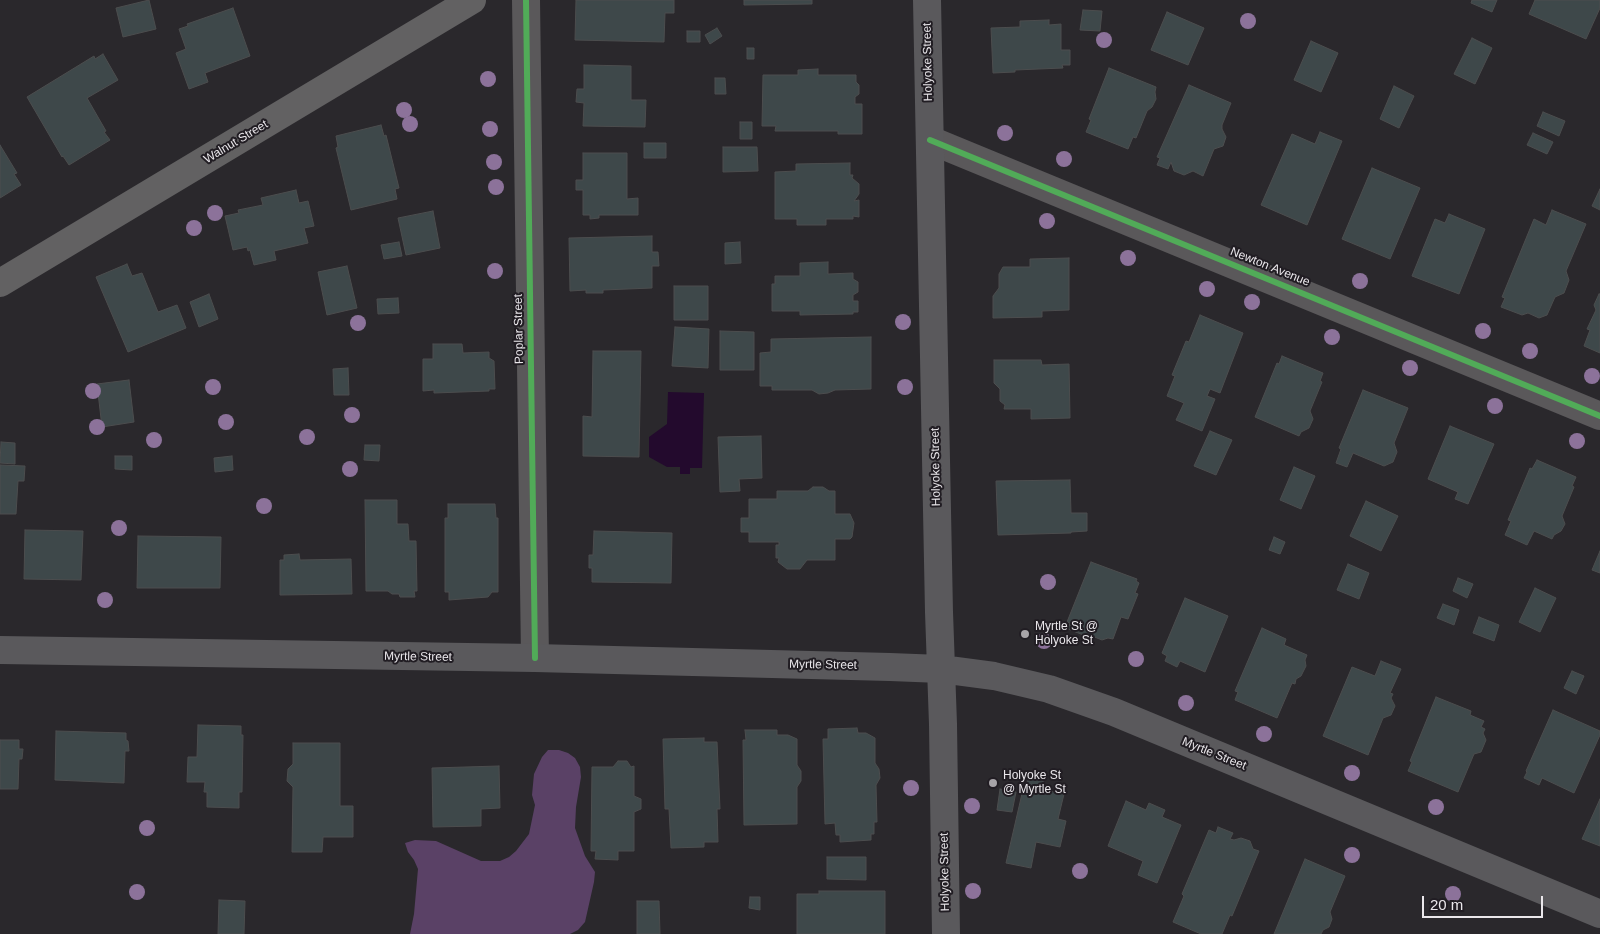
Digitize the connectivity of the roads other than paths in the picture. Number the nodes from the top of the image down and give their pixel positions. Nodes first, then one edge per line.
1 (472, 0) edge
2 (526, 0) edge
3 (927, 0) edge
4 (930, 140) junction
5 (0, 284) edge
6 (1600, 416) edge
7 (0, 650) edge
8 (535, 658) junction
9 (941, 669) junction
10 (1600, 914) edge
11 (946, 934) edge

1 - 5 main road, Walnut Street
2 - 8 street, Poplar Street
3 - 4 main road, Holyoke Street
4 - 6 street, Newton Avenue
4 - 9 main road, Holyoke Street
7 - 8 main road, Myrtle Street
8 - 9 main road, Myrtle Street
9 - 10 main road, Myrtle Street
9 - 11 main road, Holyoke Street

